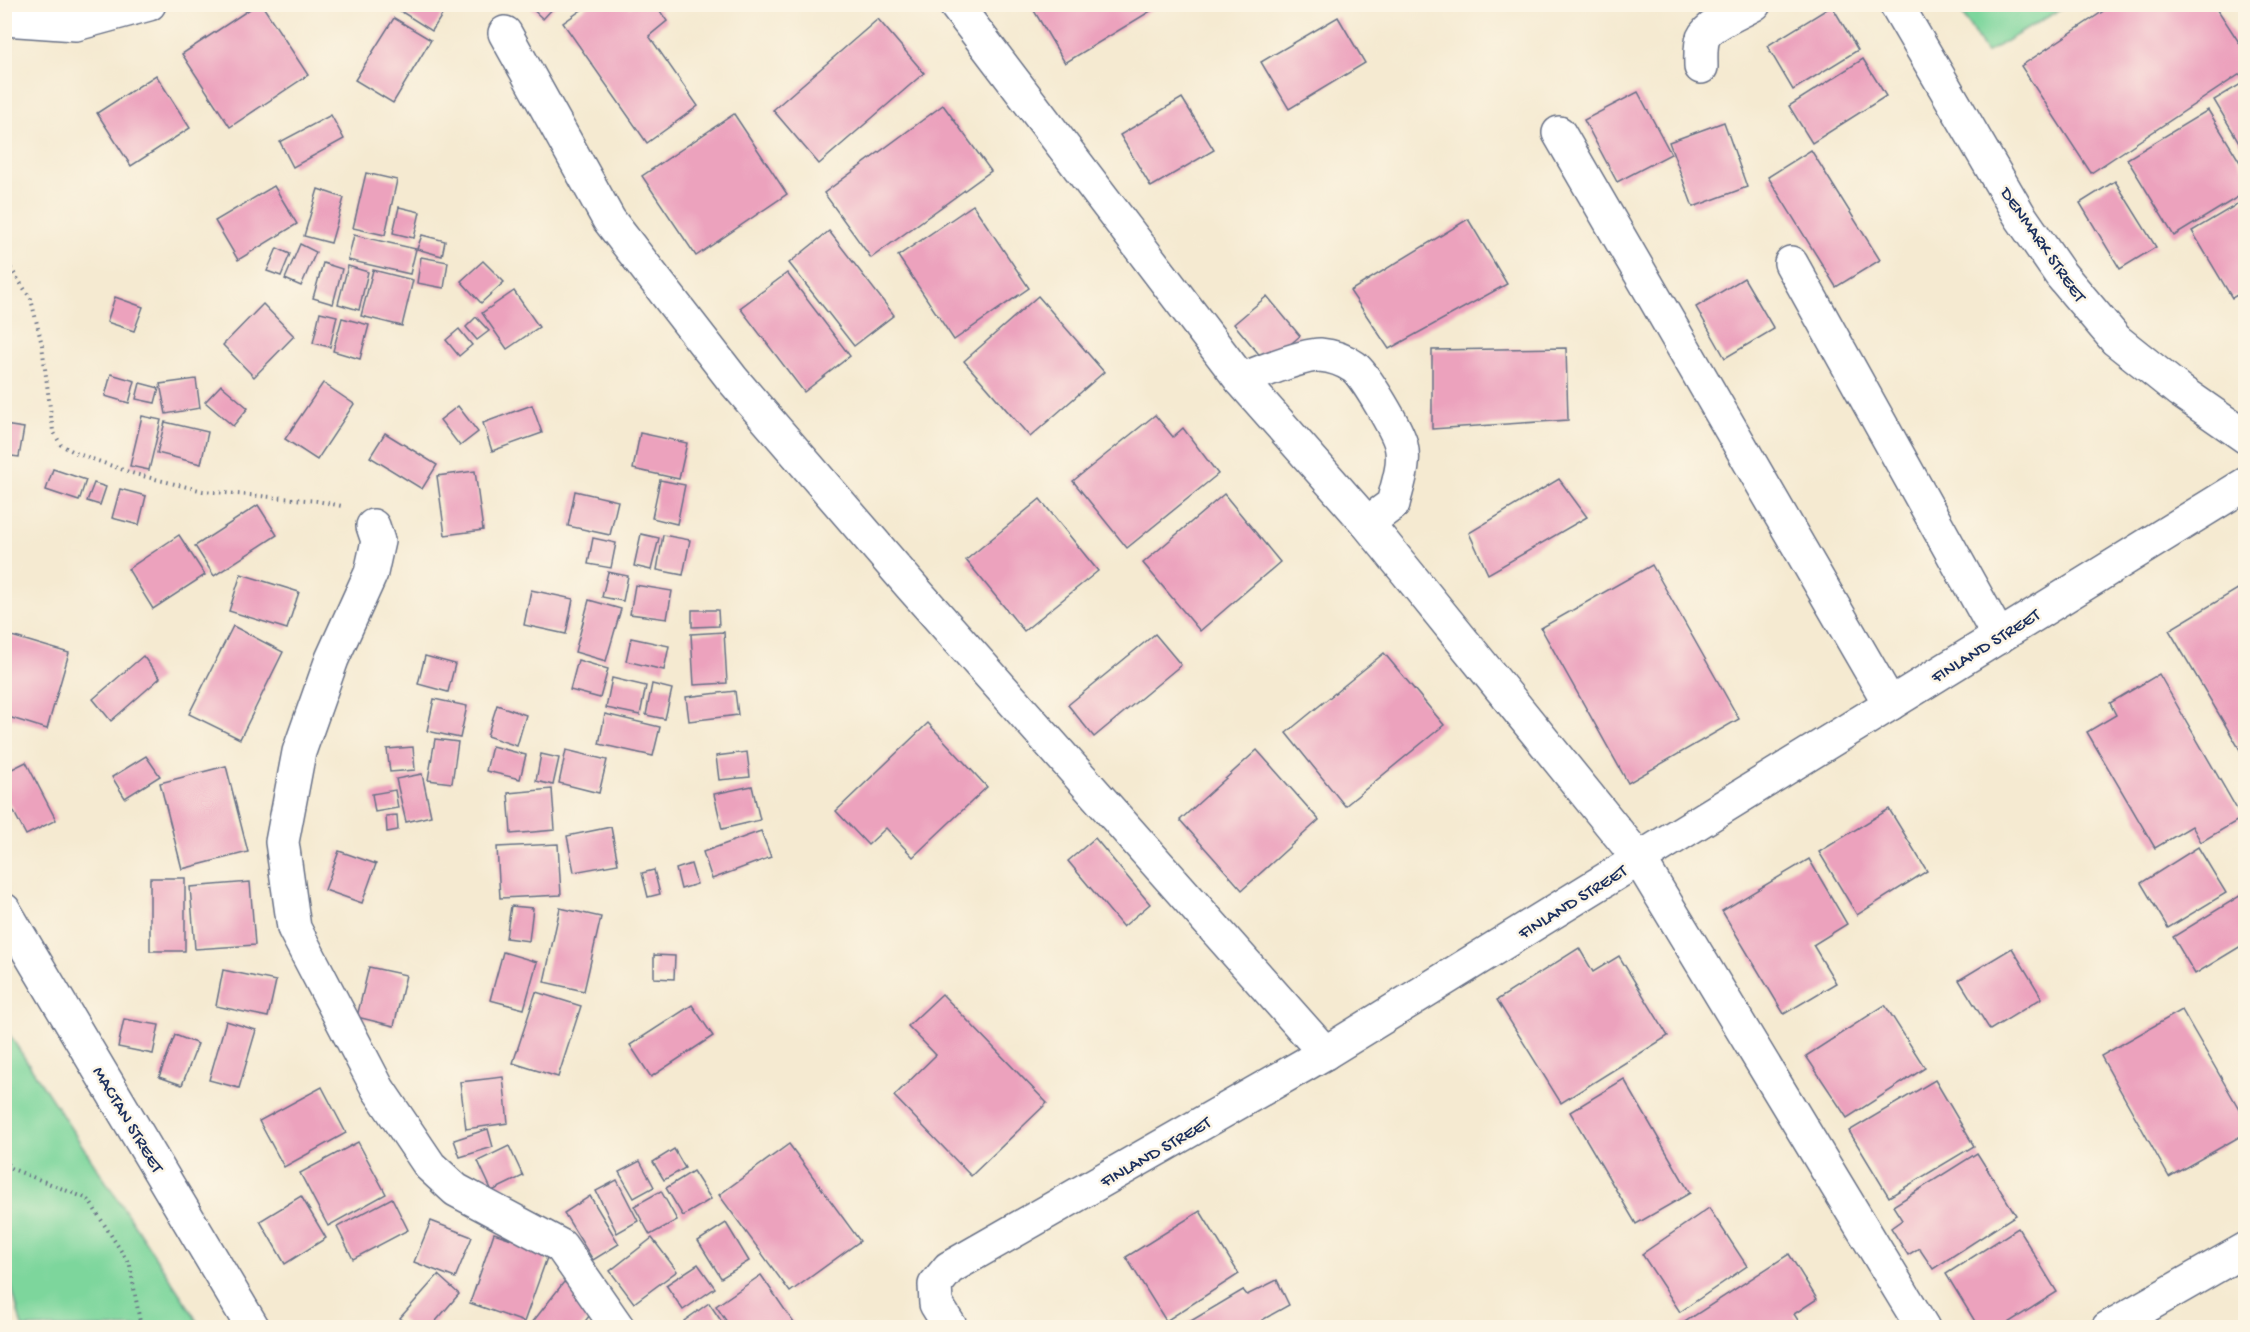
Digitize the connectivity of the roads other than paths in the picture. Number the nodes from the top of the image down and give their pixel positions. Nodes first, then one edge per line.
1 (149, 4) edge
2 (955, 4) edge
3 (1754, 4) edge
4 (1896, 4) edge
5 (22, 15) edge
6 (505, 33) dead end
7 (1701, 67) dead end
8 (1559, 133) dead end
9 (1791, 263) dead end
10 (1241, 380) junction
11 (2246, 437) edge
12 (2246, 484) edge
13 (1367, 523) junction
14 (373, 526) road end
15 (1999, 637) junction
16 (1890, 704) junction
17 (1639, 859) junction
18 (4, 910) edge
19 (1326, 1053) junction
20 (2246, 1249) edge
21 (253, 1328) edge
22 (618, 1328) edge
23 (951, 1328) edge
24 (1923, 1328) edge
25 (2108, 1328) edge

1 - 5 street
2 - 10 street
3 - 7 street
4 - 11 street, DENMARK STREET
6 - 19 street
8 - 16 street
9 - 15 street
10 - 13 street
10 - 13 street
12 - 15 street, FINLAND STREET
13 - 17 street
14 - 22 street
15 - 16 street, FINLAND STREET
16 - 17 street, FINLAND STREET
17 - 19 street, FINLAND STREET
17 - 24 street
18 - 21 street, MACTAN STREET
19 - 23 street, FINLAND STREET
20 - 25 street

